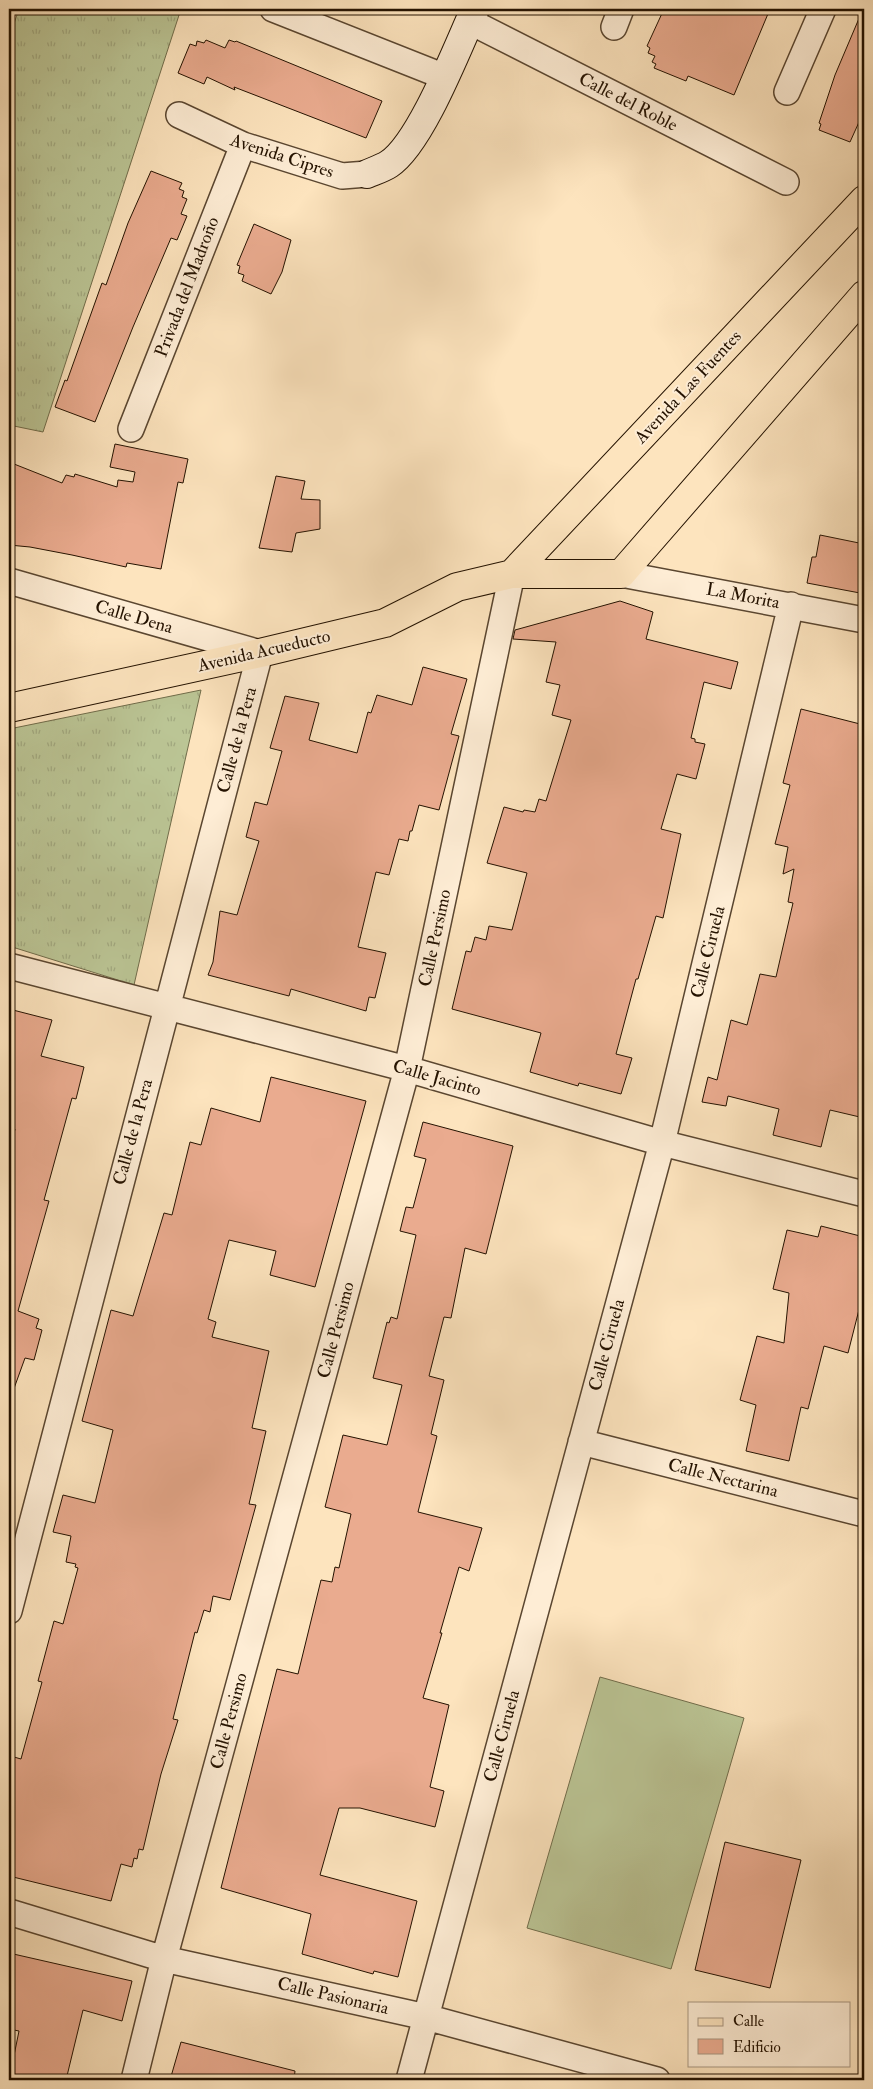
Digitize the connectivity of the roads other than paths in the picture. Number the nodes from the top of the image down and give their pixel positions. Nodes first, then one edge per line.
1 (273, 9) edge
2 (823, 9) edge
3 (472, 15) edge
4 (445, 77) junction
5 (787, 92) dead end
6 (179, 115) dead end
7 (242, 145) junction
8 (367, 174) joint
9 (786, 182) dead end
10 (864, 200) edge
11 (864, 295) edge
12 (131, 429) dead end
13 (512, 574) junction
14 (621, 574) junction
15 (9, 581) edge
16 (791, 606) junction
17 (864, 620) edge
18 (260, 653) junction
19 (9, 708) edge
20 (9, 966) edge
21 (166, 1006) junction
22 (407, 1070) junction
23 (662, 1143) junction
24 (864, 1194) edge
25 (581, 1442) junction
26 (864, 1514) edge
27 (9, 1611) edge
28 (9, 1912) edge
29 (164, 1959) junction
30 (426, 2017) junction
31 (134, 2080) edge
32 (409, 2080) edge
33 (657, 2080) edge

1 - 4 street
2 - 5 street
3 - 4 street, Avenida Cipres
3 - 9 street, Calle del Roble
4 - 8 street, Avenida Cipres
6 - 7 street, Avenida Cipres
7 - 8 street, Avenida Cipres
7 - 12 street, Privada del Madroño
10 - 13 main road, Avenida Las Fuentes
11 - 14 main road
13 - 14 main road, Avenida Acueducto
13 - 18 main road, Avenida Acueducto
13 - 22 street, Calle Persimo
14 - 16 street, La Morita
15 - 18 street, Calle Dena
16 - 17 street, La Morita
16 - 23 street, Calle Ciruela
18 - 19 main road, Avenida Acueducto
18 - 21 street, Calle de la Pera
20 - 21 street, Calle Jacinto
21 - 22 street, Calle Jacinto
21 - 27 street, Calle de la Pera
22 - 23 street, Calle Jacinto
22 - 29 street, Calle Persimo
23 - 24 street, Calle Jacinto
23 - 25 street, Calle Ciruela
25 - 26 street, Calle Nectarina
25 - 30 street, Calle Ciruela
28 - 29 street, Calle Pasionaria
29 - 30 street, Calle Pasionaria
29 - 31 street, Calle Persimo
30 - 32 street, Calle Ciruela
30 - 33 street, Calle Pasionaria

